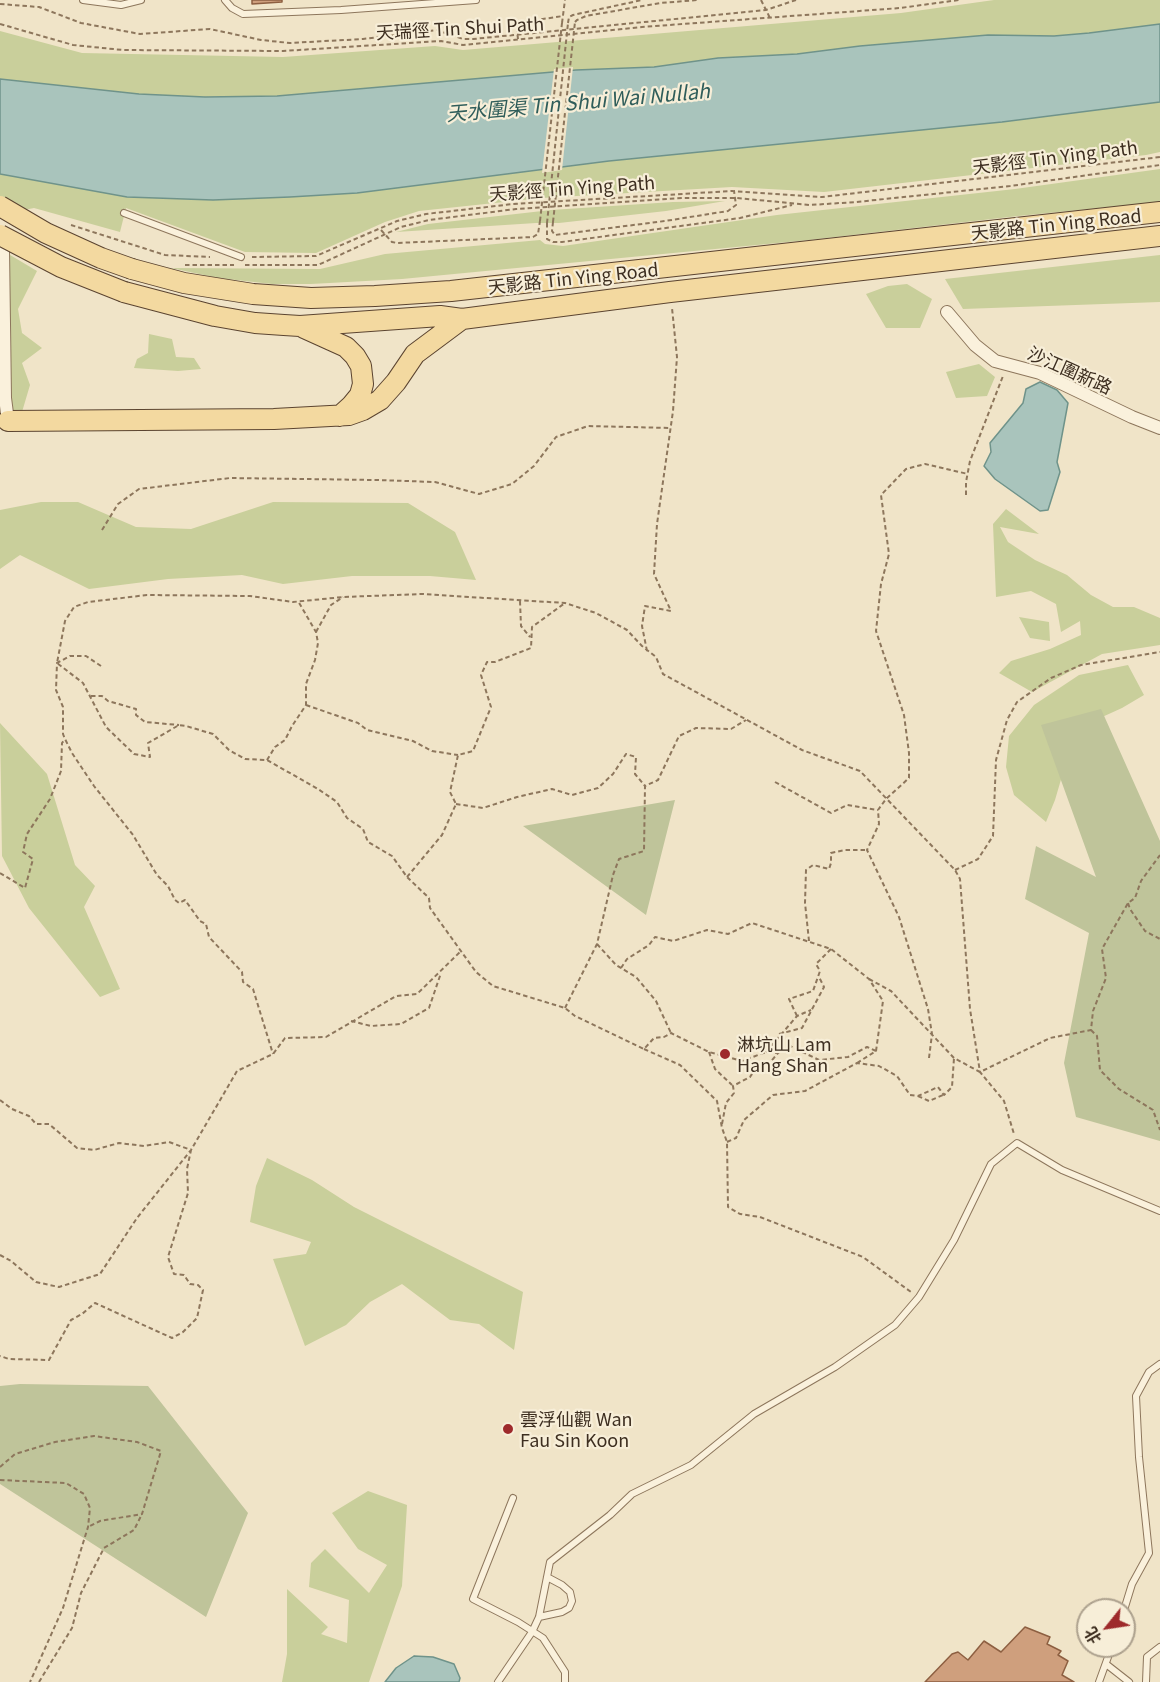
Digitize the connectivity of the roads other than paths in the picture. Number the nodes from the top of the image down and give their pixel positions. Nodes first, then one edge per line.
1 (83, 0) edge
2 (141, 0) edge
3 (225, 0) edge
4 (476, 0) edge
5 (0, 206) edge
6 (1160, 212) edge
7 (124, 213) dead end
8 (1160, 236) edge
9 (0, 237) edge
10 (241, 257) road end
11 (947, 312) dead end
12 (462, 319) junction
13 (300, 326) junction
14 (340, 416) junction
15 (4, 422) edge
16 (1160, 428) edge
17 (1160, 1211) edge
18 (1160, 1364) edge
19 (513, 1498) dead end
20 (547, 1577) junction
21 (1128, 1598) edge
22 (539, 1617) junction
23 (532, 1632) junction
24 (1160, 1647) edge
25 (1108, 1658) edge
26 (1106, 1664) junction
27 (498, 1682) edge
28 (565, 1682) edge
29 (1099, 1682) edge
30 (1129, 1682) edge
31 (1146, 1682) edge

1 - 2 lane
3 - 4 lane
5 - 6 main road, 天影路 Tin Ying Road, bridge
7 - 10 lane
8 - 12 main road, 天影路 Tin Ying Road
9 - 13 main road, 天影路 Tin Ying Road, bridge
9 - 15 street
11 - 16 street, 沙江圍新路
12 - 13 main road, 天影路 Tin Ying Road
12 - 14 main road
13 - 14 main road
14 - 15 main road
17 - 20 lane
18 - 21 lane
19 - 23 lane
20 - 22 lane
20 - 22 lane
22 - 23 lane
23 - 27 lane
23 - 28 lane
24 - 31 lane
25 - 26 lane
26 - 29 lane
26 - 30 lane

